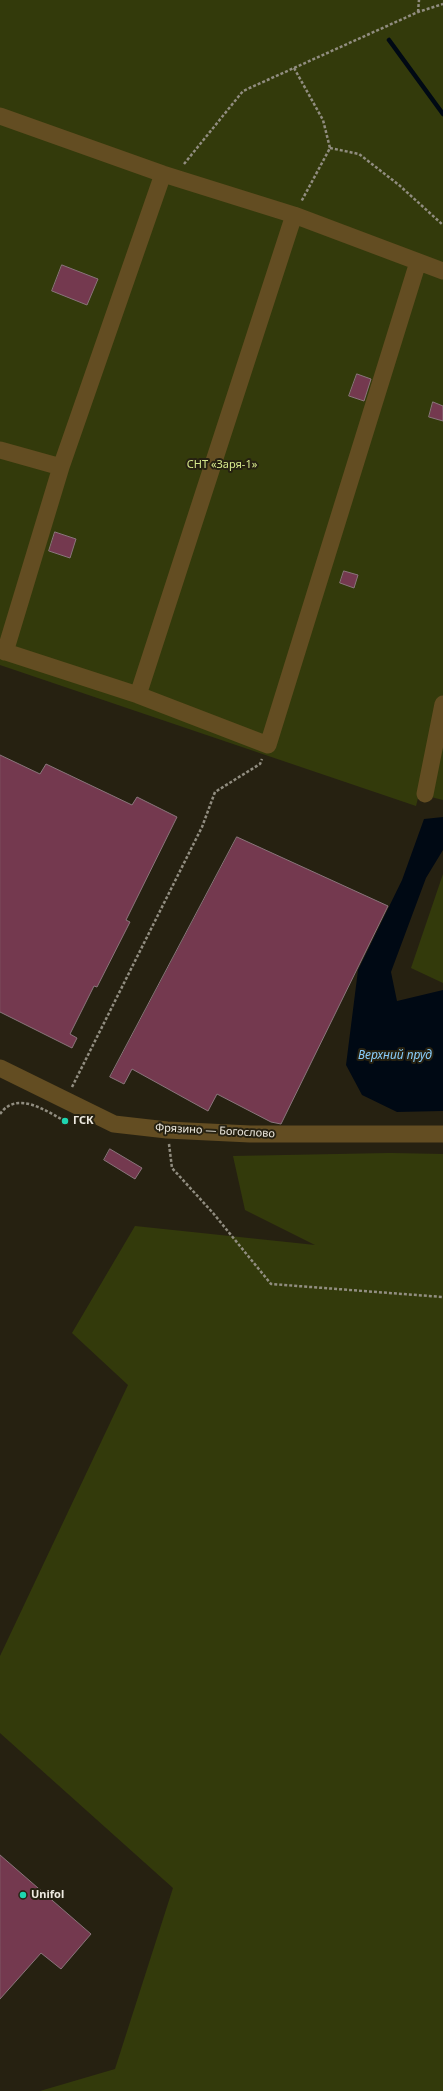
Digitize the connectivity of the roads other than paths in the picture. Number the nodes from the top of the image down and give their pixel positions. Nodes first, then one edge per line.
1 (0, 116) edge
2 (168, 176) junction
3 (294, 215) junction
4 (418, 262) junction
5 (443, 271) edge
6 (0, 450) edge
7 (61, 468) junction
8 (2, 651) edge
9 (138, 695) junction
10 (443, 704) edge
11 (425, 794) dead end
12 (0, 1068) edge
13 (443, 1134) edge

1 - 2 street
2 - 3 street
2 - 7 street
3 - 4 street
3 - 9 street
4 - 5 street
4 - 9 street
6 - 7 street
7 - 8 street
8 - 9 street
10 - 11 street
12 - 13 street, Фрязино — Богослово

